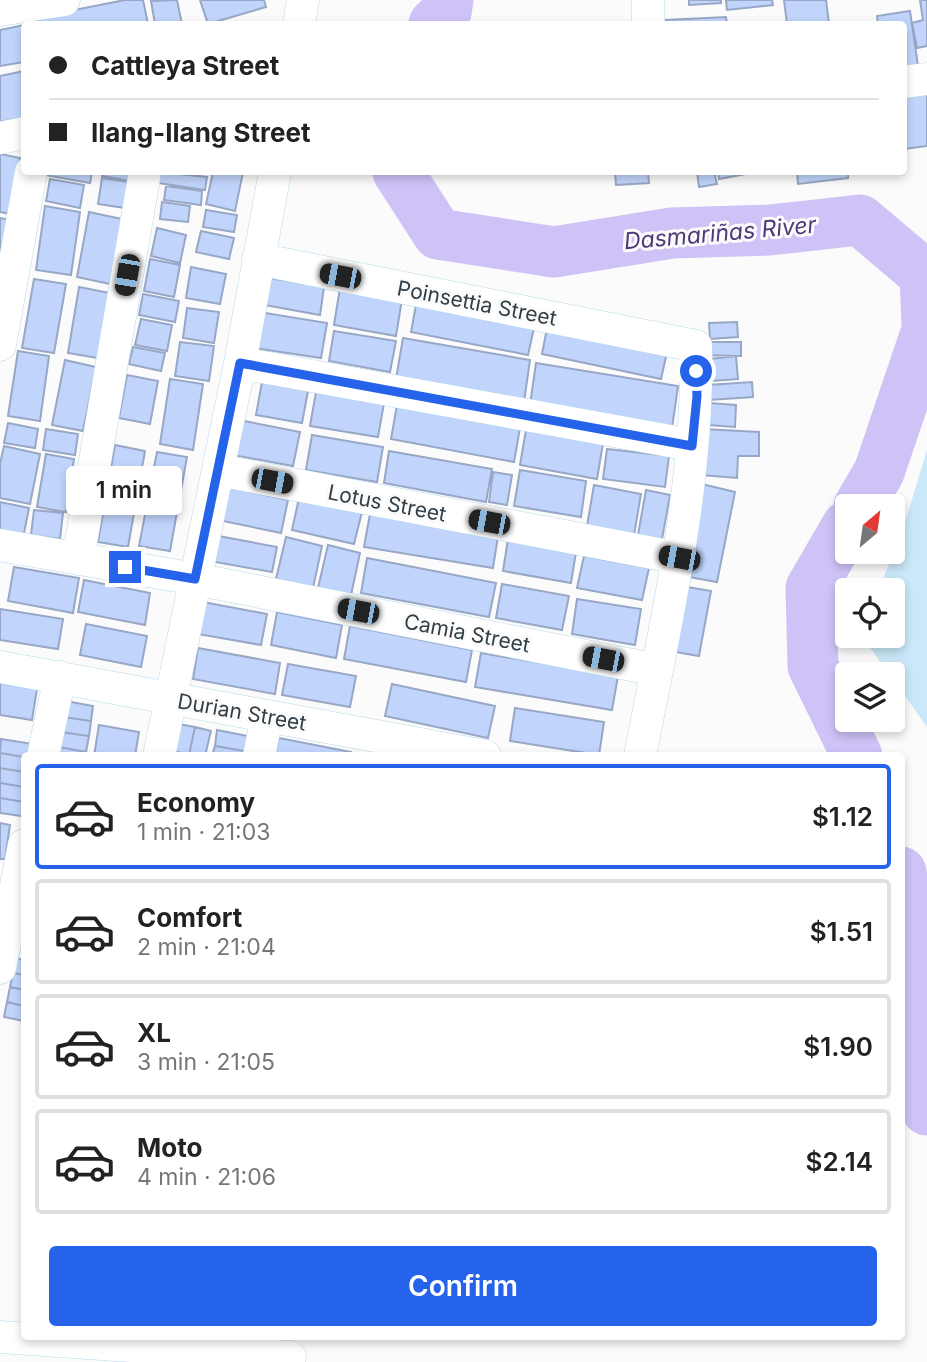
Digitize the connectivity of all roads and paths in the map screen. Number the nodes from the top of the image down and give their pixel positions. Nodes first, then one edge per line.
1 (303, 0) edge
2 (648, 0) edge
3 (59, 1) edge
4 (0, 10) edge
5 (300, 21) edge
6 (648, 21) edge
7 (927, 79) edge
8 (907, 82) edge
9 (21, 134) edge
10 (0, 138) edge
11 (30, 175) edge
12 (144, 175) edge
13 (274, 175) edge
14 (258, 260) junction
15 (0, 345) edge
16 (240, 363) junction
17 (692, 446) junction
18 (218, 471) junction
19 (0, 545) edge
20 (679, 558) junction
21 (78, 559) junction
22 (195, 579) junction
23 (0, 667) edge
24 (657, 670) junction
25 (60, 677) junction
26 (170, 699) junction
27 (267, 717) junction
28 (357, 745) edge
29 (44, 752) edge
30 (160, 752) edge
31 (260, 752) edge
32 (441, 752) edge
33 (641, 752) edge
34 (21, 858) edge
35 (13, 891) edge
36 (0, 968) edge
37 (0, 1337) edge
38 (21, 1338) edge
39 (58, 1340) edge
40 (290, 1352) edge

1 - 5 street
2 - 6 street
3 - 4 street
7 - 8 street
9 - 10 street
11 - 15 street
12 - 21 street
13 - 14 street
14 - 16 street
14 - 17 street, Poinsettia Street
16 - 17 street
16 - 18 street
17 - 20 street
18 - 20 street, Lotus Street
18 - 22 street
19 - 21 street, Camia Street
20 - 24 street
21 - 22 street, Camia Street
22 - 24 street, Camia Street
22 - 26 street
23 - 25 street, Durian Street
24 - 33 street
25 - 26 street, Durian Street
25 - 29 street
26 - 27 street, Durian Street
26 - 30 street
27 - 28 street, Durian Street
27 - 31 street
28 - 32 street, Durian Street
34 - 35 street
35 - 36 street
37 - 38 street
39 - 40 street

